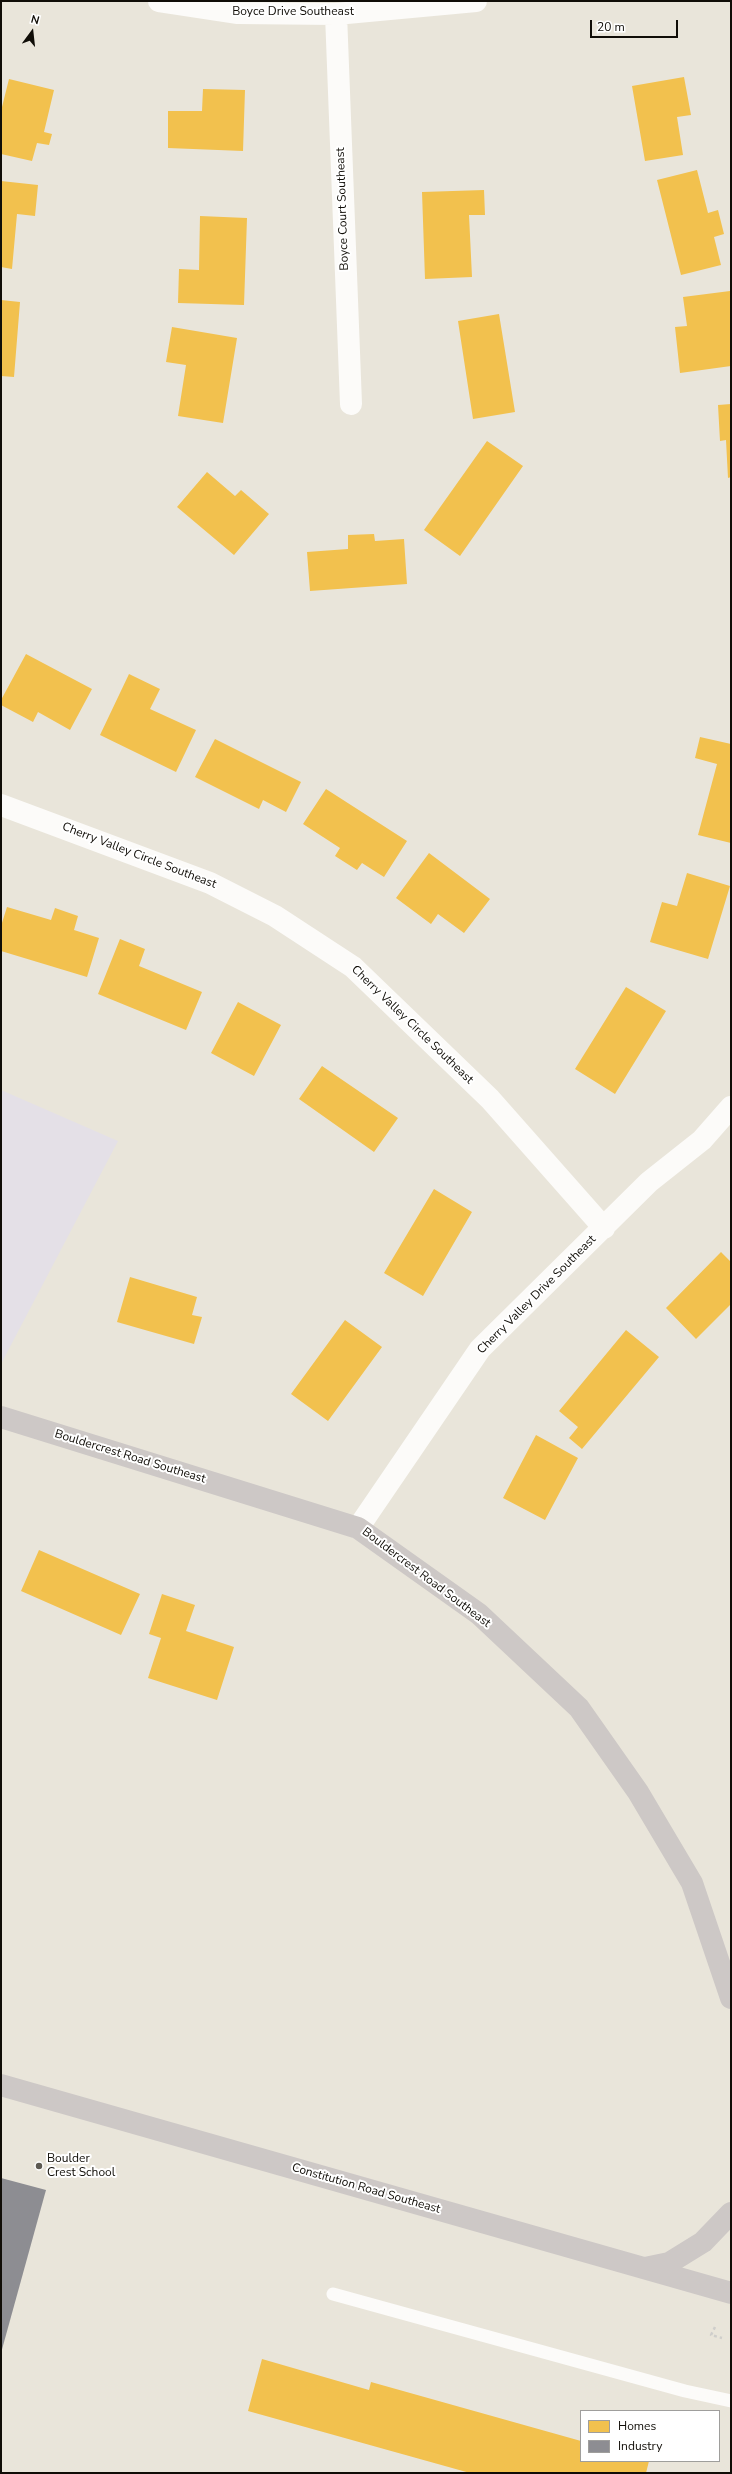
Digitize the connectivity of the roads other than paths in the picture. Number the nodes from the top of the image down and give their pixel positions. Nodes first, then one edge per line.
1 (159, 1) edge
2 (476, 1) edge
3 (336, 14) junction
4 (351, 404) dead end
5 (1, 805) edge
6 (731, 1107) edge
7 (604, 1228) junction
8 (1, 1417) edge
9 (358, 1528) junction
10 (729, 1985) edge
11 (1, 2085) edge
12 (731, 2213) edge
13 (643, 2268) junction
14 (731, 2293) edge
15 (333, 2294) dead end
16 (731, 2401) edge

1 - 3 street, Boyce Drive Southeast
2 - 3 street, Boyce Drive Southeast
3 - 4 street, Boyce Court Southeast
5 - 7 street, Cherry Valley Circle Southeast
6 - 7 street, Cherry Valley Drive Southeast
7 - 9 street, Cherry Valley Drive Southeast
8 - 9 street, Bouldercrest Road Southeast
9 - 10 street, Bouldercrest Road Southeast
11 - 13 street, Constitution Road Southeast
12 - 13 street
13 - 14 street, Constitution Road Southeast
15 - 16 lane

